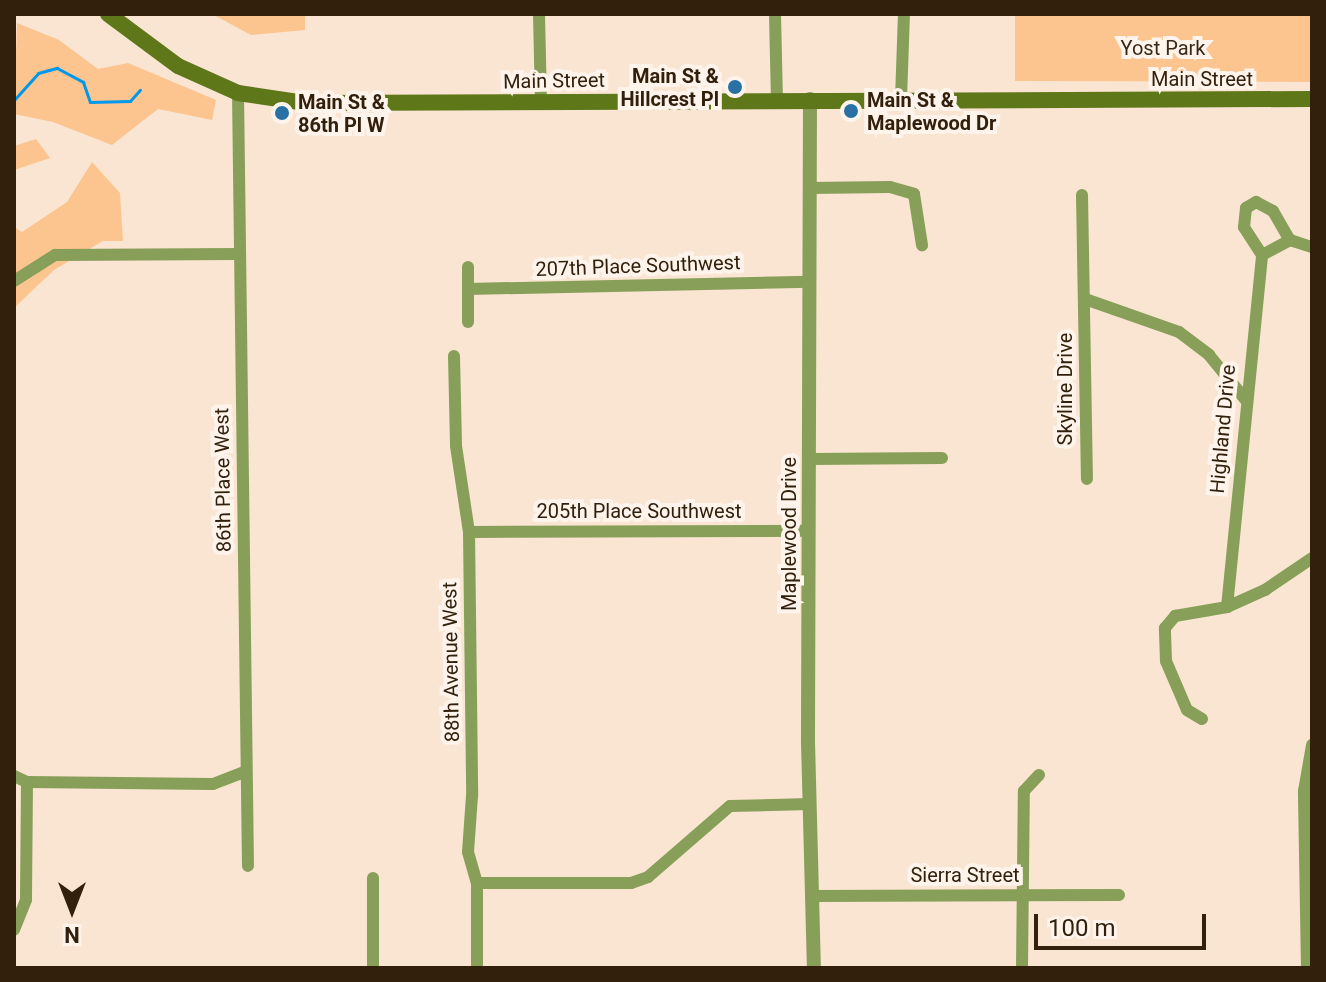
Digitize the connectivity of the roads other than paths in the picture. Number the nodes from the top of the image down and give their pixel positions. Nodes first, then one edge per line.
1 (108, 14) edge
2 (539, 14) edge
3 (775, 14) edge
4 (904, 14) edge
5 (238, 93) junction
6 (777, 99) junction
7 (810, 99) junction
8 (901, 99) junction
9 (1312, 99) edge
10 (541, 101) junction
11 (809, 188) junction
12 (1082, 195) dead end
13 (1290, 240) junction
14 (922, 245) dead end
15 (1312, 247) edge
16 (237, 254) junction
17 (1262, 255) junction
18 (468, 267) dead end
19 (14, 281) edge
20 (809, 282) junction
21 (468, 289) junction
22 (1085, 299) junction
23 (468, 322) dead end
24 (454, 356) dead end
25 (1245, 399) junction
26 (942, 458) dead end
27 (809, 459) junction
28 (1087, 479) dead end
29 (809, 531) junction
30 (469, 532) junction
31 (1311, 560) edge
32 (1227, 607) junction
33 (1202, 719) dead end
34 (1312, 745) edge
35 (244, 772) junction
36 (1039, 775) dead end
37 (14, 776) edge
38 (27, 782) junction
39 (810, 804) junction
40 (248, 866) dead end
41 (373, 878) dead end
42 (477, 883) junction
43 (1021, 895) junction
44 (1119, 895) dead end
45 (812, 896) junction
46 (14, 930) edge
47 (373, 968) edge
48 (477, 968) edge
49 (814, 968) edge
50 (1022, 968) edge
51 (1307, 968) edge

1 - 5 main road, Main Street
2 - 10 street
3 - 6 street
4 - 8 street
5 - 10 main road, Main Street
5 - 16 street, 86th Place West
6 - 7 main road, Main Street
6 - 10 main road, Main Street
7 - 8 main road, Main Street
7 - 11 street, Maplewood Drive
8 - 9 main road, Main Street
11 - 14 street
11 - 20 street, Maplewood Drive
12 - 22 street, Skyline Drive
13 - 15 street
13 - 17 street
13 - 17 street
16 - 19 street
16 - 35 street, 86th Place West
17 - 25 street, Highland Drive
18 - 21 street
20 - 21 street, 207th Place Southwest
20 - 27 street, Maplewood Drive
21 - 23 street
22 - 25 street
22 - 28 street, Skyline Drive
24 - 30 street, 88th Avenue West
25 - 32 street, Highland Drive
26 - 27 street
27 - 29 street, Maplewood Drive
29 - 30 street, 205th Place Southwest
29 - 39 street, Maplewood Drive
30 - 42 street, 88th Avenue West
31 - 32 street
32 - 33 street
34 - 51 street
35 - 38 street
35 - 40 street, 86th Place West
36 - 43 street
37 - 38 street
38 - 46 street
39 - 42 street
39 - 45 street, Maplewood Drive
41 - 47 street
42 - 48 street, 88th Avenue West
43 - 44 street, Sierra Street
43 - 45 street, Sierra Street
43 - 50 street
45 - 49 street, Maplewood Drive

